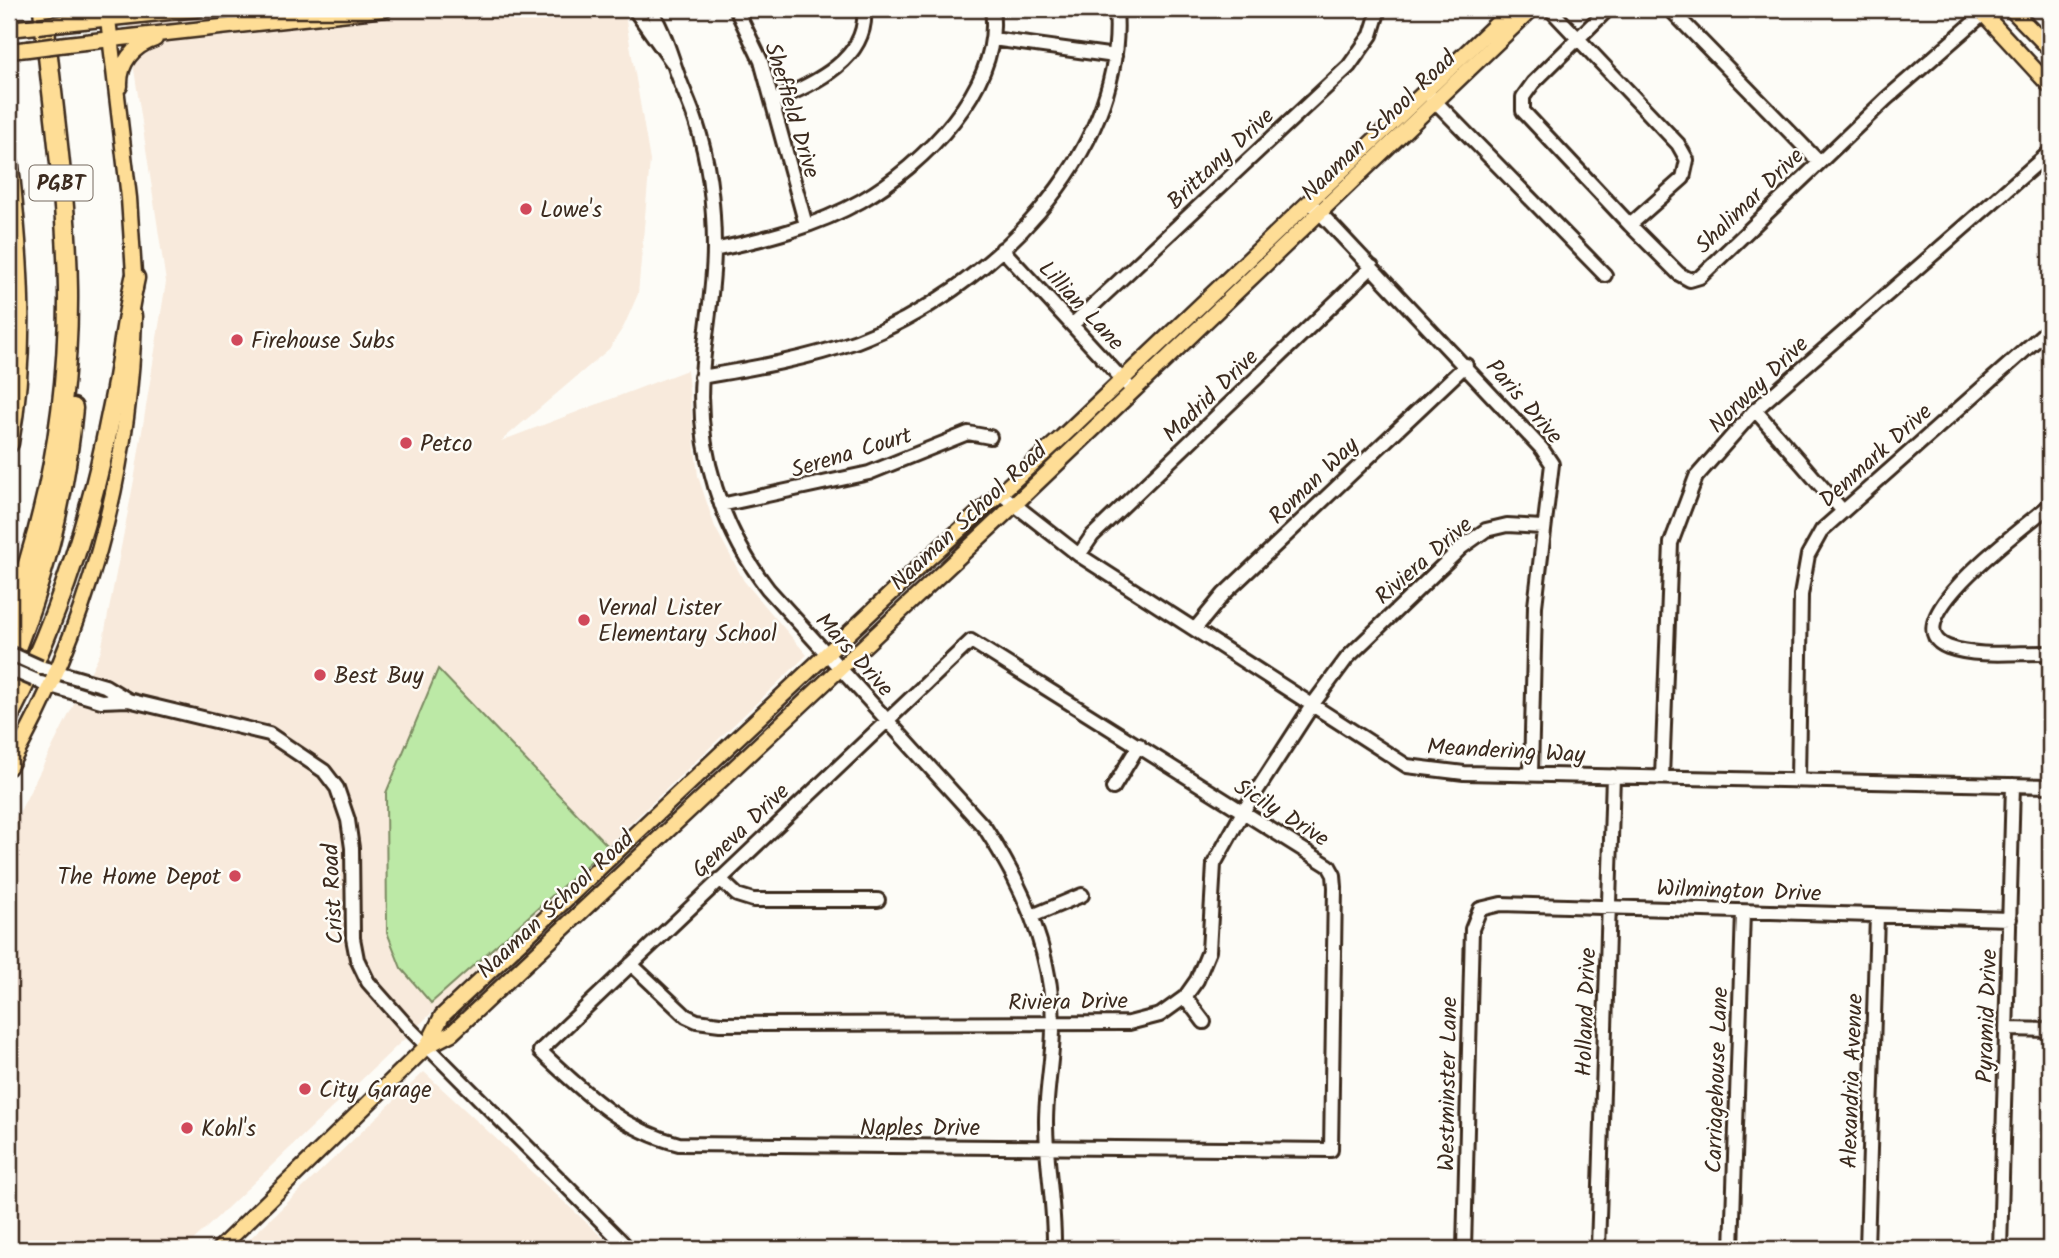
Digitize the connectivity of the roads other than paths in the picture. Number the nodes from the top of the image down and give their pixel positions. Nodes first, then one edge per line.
1 (43, 9) edge
2 (198, 9) edge
3 (385, 9) edge
4 (634, 9) edge
5 (651, 9) edge
6 (736, 9) edge
7 (864, 9) edge
8 (992, 9) edge
9 (1116, 9) edge
10 (1378, 9) edge
11 (1512, 9) edge
12 (1532, 9) edge
13 (1550, 9) edge
14 (1608, 9) edge
15 (1670, 9) edge
16 (2011, 9) edge
17 (1984, 10) edge
18 (107, 14) edge
19 (9, 29) edge
20 (175, 32) junction
21 (1577, 38) junction
22 (993, 39) junction
23 (109, 40) junction
24 (2050, 49) edge
25 (9, 51) edge
26 (1115, 56) junction
27 (674, 65) junction
28 (2050, 86) edge
29 (1424, 90) junction
30 (774, 101) junction
31 (1436, 102) junction
32 (2050, 152) edge
33 (121, 154) junction
34 (1819, 162) junction
35 (9, 165) edge
36 (1309, 201) junction
37 (1320, 212) junction
38 (806, 225) junction
39 (1630, 225) junction
40 (1002, 249) junction
41 (714, 250) junction
42 (1372, 267) junction
43 (1605, 275) dead end
44 (135, 278) junction
45 (68, 292) junction
46 (1072, 325) junction
47 (2050, 328) edge
48 (1466, 365) junction
49 (701, 377) junction
50 (1121, 378) junction
51 (1132, 390) junction
52 (1755, 410) junction
53 (990, 437) dead end
54 (9, 443) edge
55 (1001, 494) junction
56 (721, 505) junction
57 (2050, 505) edge
58 (1013, 506) junction
59 (1842, 510) junction
60 (1542, 527) junction
61 (1079, 555) junction
62 (9, 619) edge
63 (1195, 629) junction
64 (971, 641) joint
65 (9, 653) edge
66 (2050, 653) edge
67 (826, 654) junction
68 (9, 667) edge
69 (839, 669) junction
70 (57, 672) junction
71 (51, 687) junction
72 (128, 700) junction
73 (1313, 704) junction
74 (9, 716) edge
75 (886, 720) junction
76 (1139, 745) junction
77 (9, 767) edge
78 (1531, 774) junction
79 (1613, 776) junction
80 (1662, 777) junction
81 (1798, 779) junction
82 (2013, 785) junction
83 (2050, 786) edge
84 (1113, 788) dead end
85 (1243, 812) junction
86 (720, 879) junction
87 (1082, 895) dead end
88 (878, 900) dead end
89 (1608, 908) junction
90 (1742, 912) junction
91 (1877, 915) junction
92 (1032, 916) junction
93 (1474, 919) joint
94 (2010, 919) junction
95 (631, 964) junction
96 (1185, 997) junction
97 (1204, 1022) dead end
98 (1053, 1024) junction
99 (2007, 1029) junction
100 (2050, 1030) edge
101 (427, 1046) junction
102 (540, 1051) joint
103 (1046, 1149) junction
104 (1331, 1150) joint
105 (219, 1249) edge
106 (629, 1249) edge
107 (1054, 1249) edge
108 (1464, 1249) edge
109 (1598, 1249) edge
110 (1732, 1249) edge
111 (1867, 1249) edge
112 (2000, 1249) edge

1 - 45 highway, PGBT
2 - 18 main road
3 - 20 main road
4 - 27 street, Mars Drive
5 - 27 street, Mars Drive
6 - 30 street, Sheffield Drive
7 - 30 street
8 - 22 street
9 - 26 street
10 - 46 street, Brittany Drive
11 - 29 main road, Naaman School Road
12 - 31 main road, Naaman School Road
13 - 21 street
14 - 21 street
15 - 34 street
16 - 24 main road
17 - 28 main road
17 - 34 street, Shalimar Drive
18 - 19 main road, bridge
18 - 23 main road
20 - 23 main road
20 - 33 main road
21 - 39 street, Shalimar Drive
21 - 39 street
22 - 26 street
22 - 38 street
23 - 25 main road, bridge
23 - 33 main road
26 - 40 street
27 - 41 street, Mars Drive
29 - 31 street
29 - 36 main road, Naaman School Road
30 - 38 street, Sheffield Drive
31 - 37 main road, Naaman School Road
31 - 43 street
32 - 52 street, Norway Drive
33 - 44 main road
34 - 39 street, Shalimar Drive
35 - 54 highway, PGBT
36 - 37 street, Paris Drive
36 - 50 main road, Naaman School Road
37 - 42 street, Paris Drive
37 - 51 main road, Naaman School Road
38 - 41 street
40 - 46 street, Lillian Lane
40 - 49 street
41 - 49 street, Mars Drive
42 - 48 street, Paris Drive
42 - 61 street, Madrid Drive
44 - 70 main road
44 - 74 highway
45 - 62 highway, PGBT
45 - 68 highway
46 - 50 street, Lillian Lane
47 - 59 street, Denmark Drive
48 - 60 street, Paris Drive
48 - 63 street, Roman Way
49 - 56 street, Mars Drive
50 - 51 street, Lillian Lane
50 - 55 main road, Naaman School Road
51 - 58 main road, Naaman School Road
52 - 59 street
52 - 80 street, Norway Drive
53 - 56 street, Serena Court
55 - 58 street, Meandering Way
55 - 67 main road, Naaman School Road
56 - 67 street, Mars Drive
57 - 66 street
58 - 61 street, Meandering Way
58 - 69 main road, Naaman School Road
59 - 81 street, Denmark Drive
60 - 73 street, Riviera Drive
60 - 78 street, Paris Drive
61 - 63 street, Meandering Way
63 - 73 street, Meandering Way
64 - 75 street, Geneva Drive
64 - 76 street, Sicily Drive
65 - 70 street, Crist Road, bridge
67 - 69 street, Mars Drive
67 - 101 main road, Naaman School Road
68 - 71 street, Crist Road, bridge
69 - 75 street, Mars Drive
69 - 101 main road, Naaman School Road
70 - 71 main road
70 - 72 street, Crist Road
71 - 72 street, Crist Road
71 - 77 main road
72 - 101 street, Crist Road
73 - 78 street, Meandering Way
73 - 85 street, Riviera Drive
75 - 86 street, Geneva Drive
75 - 92 street, Mars Drive
76 - 84 street
76 - 85 street, Sicily Drive
78 - 79 street, Meandering Way
79 - 80 street, Meandering Way
79 - 89 street, Holland Drive
80 - 81 street, Meandering Way
81 - 82 street, Meandering Way
82 - 83 street, Meandering Way
82 - 94 street, Pyramid Drive
85 - 96 street, Riviera Drive
85 - 104 street, Sicily Drive
86 - 88 street
86 - 95 street, Geneva Drive
87 - 92 street
89 - 90 street, Wilmington Drive
89 - 93 street, Wilmington Drive
89 - 109 street, Holland Drive
90 - 91 street, Wilmington Drive
90 - 110 street, Carriagehouse Lane
91 - 94 street, Wilmington Drive
91 - 111 street, Alexandria Avenue
92 - 98 street, Mars Drive
93 - 108 street, Westminster Lane
94 - 99 street, Pyramid Drive
95 - 98 street, Riviera Drive
95 - 102 street, Geneva Drive
96 - 97 street
96 - 98 street, Riviera Drive
98 - 103 street, Mars Drive
99 - 100 street
99 - 112 street, Pyramid Drive
101 - 105 main road, Naaman School Road
101 - 106 street, Crist Road
102 - 103 street, Naples Drive
103 - 104 street, Naples Drive
103 - 107 street, Mars Drive

